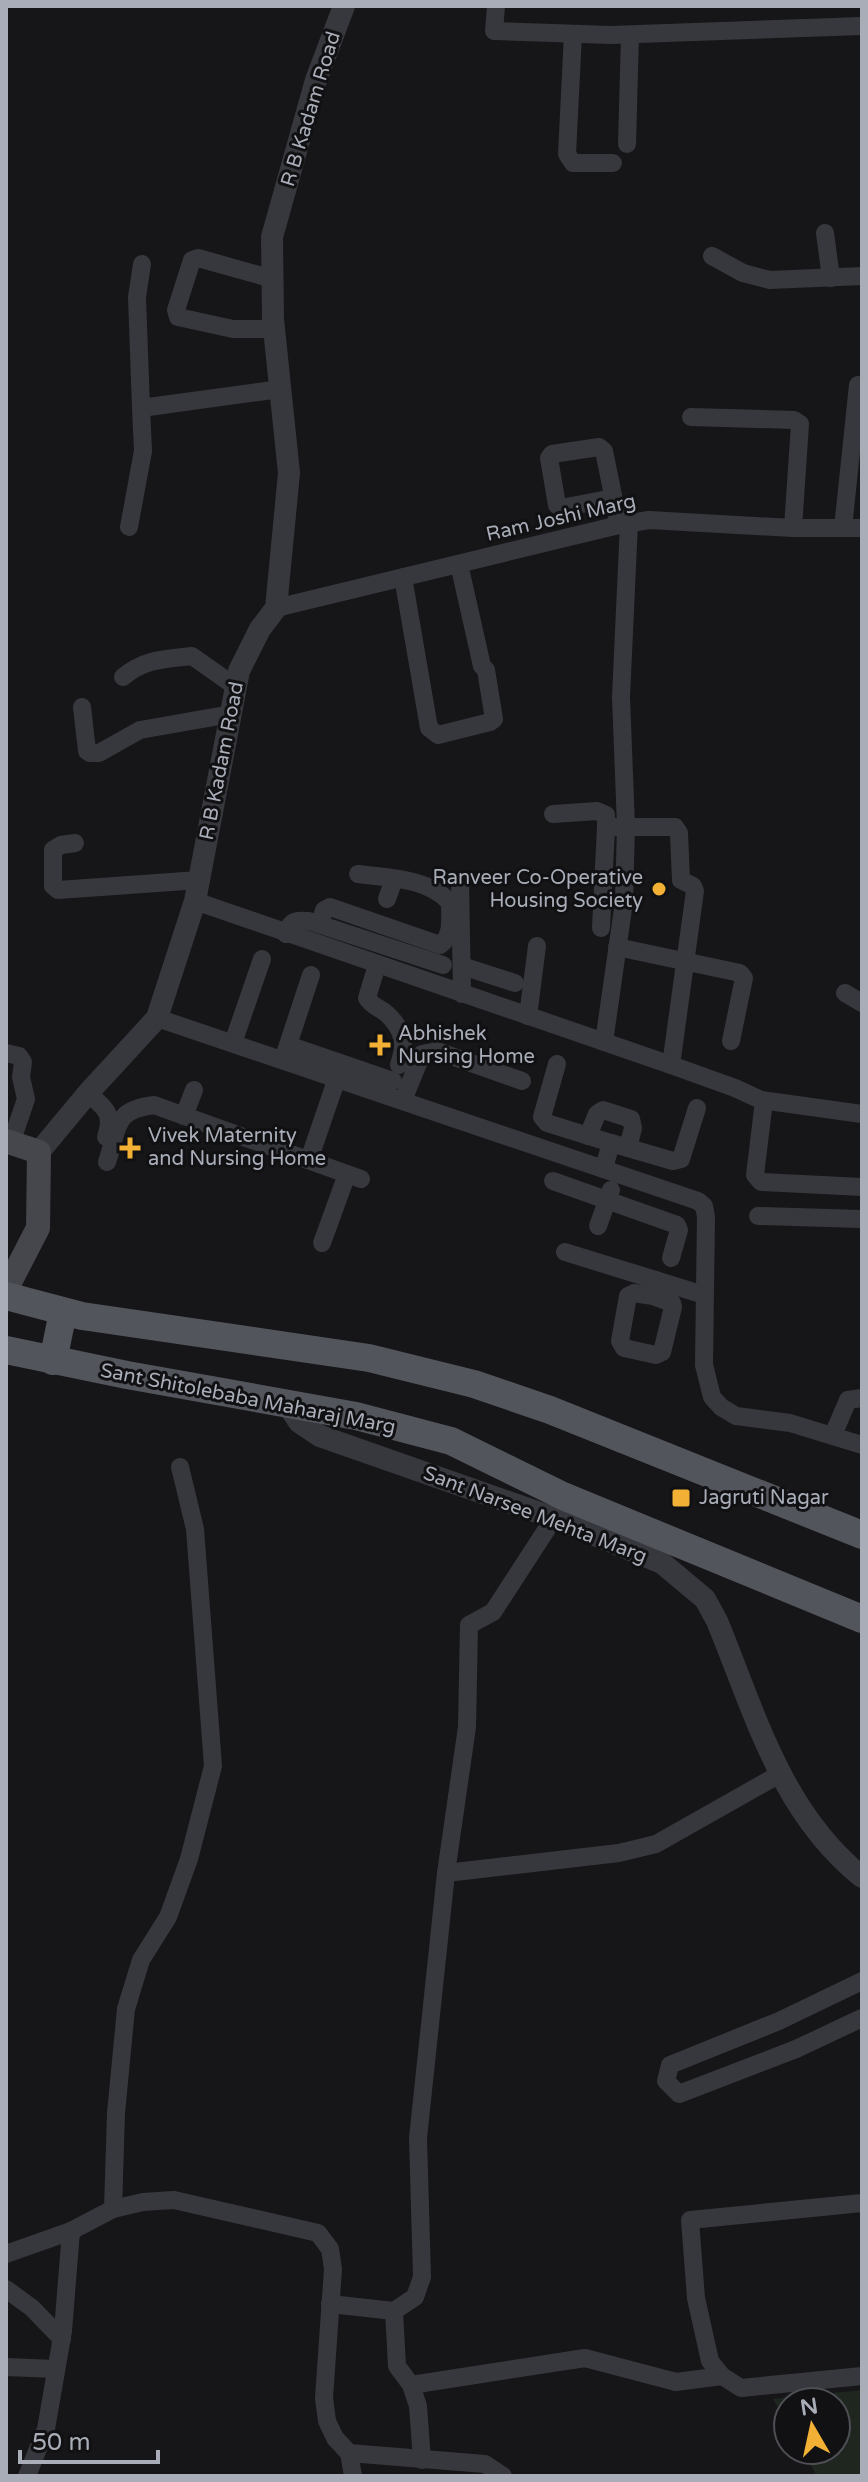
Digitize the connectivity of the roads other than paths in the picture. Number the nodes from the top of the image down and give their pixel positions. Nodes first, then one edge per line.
1 (344, 6) edge
2 (496, 6) edge
3 (862, 26) edge
4 (573, 34) junction
5 (630, 35) junction
6 (627, 144) dead end
7 (613, 163) dead end
8 (825, 233) dead end
9 (712, 256) dead end
10 (142, 264) dead end
11 (862, 276) edge
12 (831, 278) junction
13 (273, 279) junction
14 (274, 329) junction
15 (858, 385) dead end
16 (280, 389) junction
17 (141, 408) junction
18 (691, 417) dead end
19 (613, 498) dead end
20 (624, 524) junction
21 (129, 527) dead end
22 (793, 528) junction
23 (843, 528) junction
24 (862, 528) edge
25 (459, 564) junction
26 (403, 577) junction
27 (276, 608) junction
28 (123, 677) dead end
29 (236, 687) junction
30 (82, 707) dead end
31 (231, 714) junction
32 (553, 814) dead end
33 (626, 826) junction
34 (606, 827) junction
35 (75, 843) dead end
36 (604, 866) junction
37 (625, 866) junction
38 (358, 874) dead end
39 (394, 879) junction
40 (460, 881) dead end
41 (197, 890) junction
42 (387, 899) dead end
43 (602, 902) junction
44 (624, 902) junction
45 (320, 924) junction
46 (601, 928) dead end
47 (286, 934) junction
48 (537, 946) dead end
49 (617, 947) junction
50 (262, 959) dead end
51 (685, 962) junction
52 (377, 965) junction
53 (452, 966) junction
54 (311, 975) dead end
55 (515, 983) dead end
56 (845, 993) dead end
57 (462, 994) junction
58 (862, 1003) edge
59 (528, 1016) junction
60 (157, 1018) junction
61 (731, 1041) dead end
62 (604, 1042) junction
63 (233, 1043) junction
64 (285, 1052) junction
65 (6, 1053) edge
66 (557, 1064) dead end
67 (671, 1065) junction
68 (337, 1078) junction
69 (522, 1081) dead end
70 (194, 1090) dead end
71 (88, 1093) junction
72 (403, 1100) junction
73 (764, 1101) junction
74 (697, 1108) dead end
75 (862, 1114) edge
76 (184, 1116) junction
77 (115, 1120) junction
78 (588, 1136) junction
79 (8, 1142) edge
80 (104, 1142) dead end
81 (620, 1145) junction
82 (39, 1152) junction
83 (309, 1160) junction
84 (107, 1162) dead end
85 (610, 1170) junction
86 (553, 1181) dead end
87 (862, 1187) edge
88 (608, 1199) junction
89 (758, 1216) dead end
90 (862, 1219) edge
91 (598, 1226) dead end
92 (322, 1243) dead end
93 (565, 1252) dead end
94 (671, 1258) dead end
95 (6, 1293) edge
96 (704, 1295) junction
97 (63, 1312) junction
98 (6, 1350) edge
99 (53, 1361) junction
100 (862, 1398) edge
101 (288, 1405) junction
102 (833, 1435) junction
103 (862, 1445) edge
104 (180, 1467) dead end
105 (554, 1518) junction
106 (862, 1535) edge
107 (862, 1619) edge
108 (780, 1774) junction
109 (446, 1873) junction
110 (862, 1877) edge
111 (862, 1981) edge
112 (862, 2018) edge
113 (862, 2203) edge
114 (113, 2209) junction
115 (71, 2231) junction
116 (6, 2254) edge
117 (6, 2289) edge
118 (330, 2304) junction
119 (394, 2311) junction
120 (62, 2339) junction
121 (6, 2367) edge
122 (56, 2369) junction
123 (722, 2376) junction
124 (862, 2376) edge
125 (411, 2385) junction
126 (349, 2453) junction
127 (422, 2460) junction
128 (27, 2476) edge
129 (353, 2476) edge
130 (503, 2476) edge

1 - 13 street, R B Kadam Road
2 - 4 street
3 - 5 street
4 - 5 street
4 - 7 street
5 - 6 street
8 - 12 street
9 - 12 street
10 - 17 street
11 - 12 street
13 - 14 street, R B Kadam Road
13 - 14 street
14 - 16 street, R B Kadam Road
15 - 23 street
16 - 17 street
16 - 27 street, R B Kadam Road
17 - 21 street
18 - 22 street
19 - 20 street
20 - 22 street, Ram Joshi Marg
20 - 25 street, Ram Joshi Marg
20 - 33 street
22 - 23 street, Ram Joshi Marg
23 - 24 street, Ram Joshi Marg
25 - 26 street, Ram Joshi Marg
25 - 26 street
26 - 27 street, Ram Joshi Marg
27 - 29 street, R B Kadam Road
28 - 29 street
29 - 31 street, R B Kadam Road
30 - 31 street
31 - 41 street, R B Kadam Road
32 - 34 street
33 - 34 street
33 - 37 street
33 - 51 street
34 - 36 street
35 - 41 street
36 - 37 street
36 - 43 street
37 - 44 street
38 - 39 street
39 - 42 street
39 - 45 street
40 - 53 street
41 - 47 street
41 - 60 street, R B Kadam Road
43 - 44 street
43 - 46 street
44 - 49 street
45 - 47 street
45 - 53 street
47 - 52 street
48 - 59 street
49 - 51 street
49 - 62 street
50 - 63 street
51 - 61 street
51 - 67 street
52 - 57 street
52 - 64 street
53 - 55 street
53 - 57 street
54 - 64 street
56 - 58 street
57 - 59 street
59 - 62 street
60 - 63 street
60 - 71 street, R B Kadam Road
62 - 67 street
63 - 64 street
64 - 68 street
65 - 79 street
66 - 78 street
67 - 73 street
68 - 72 street
68 - 83 street
69 - 72 street
70 - 76 street
71 - 77 street
71 - 82 street, R B Kadam Road
72 - 85 street
73 - 75 street
73 - 87 street
74 - 81 street
76 - 77 street
76 - 83 street
77 - 80 street
77 - 84 street
78 - 81 street
78 - 81 street
79 - 82 main road
81 - 85 street
82 - 95 main road
83 - 92 street
85 - 88 street
85 - 96 street
86 - 88 street
88 - 91 street
88 - 94 street
89 - 90 street
93 - 96 street
95 - 97 main road
96 - 102 street
97 - 99 main road
97 - 106 main road
98 - 99 main road, Sant Shitolebaba Maharaj Marg
99 - 101 main road, Sant Shitolebaba Maharaj Marg
100 - 102 street
101 - 105 street, Sant Narsee Mehta Marg
101 - 107 main road, Sant Shitolebaba Maharaj Marg
102 - 103 street
104 - 114 street
105 - 108 street, Sant Narsee Mehta Marg
105 - 109 street
108 - 109 street
108 - 110 street, Sant Narsee Mehta Marg
109 - 119 street
111 - 112 street
113 - 123 street
114 - 115 street
114 - 118 street
115 - 116 street
115 - 120 street
117 - 120 street
118 - 119 street
118 - 126 street
119 - 125 street
120 - 122 street
121 - 122 street
122 - 128 street
123 - 124 street
123 - 125 street
125 - 127 street
126 - 127 street
126 - 129 street
127 - 130 street

